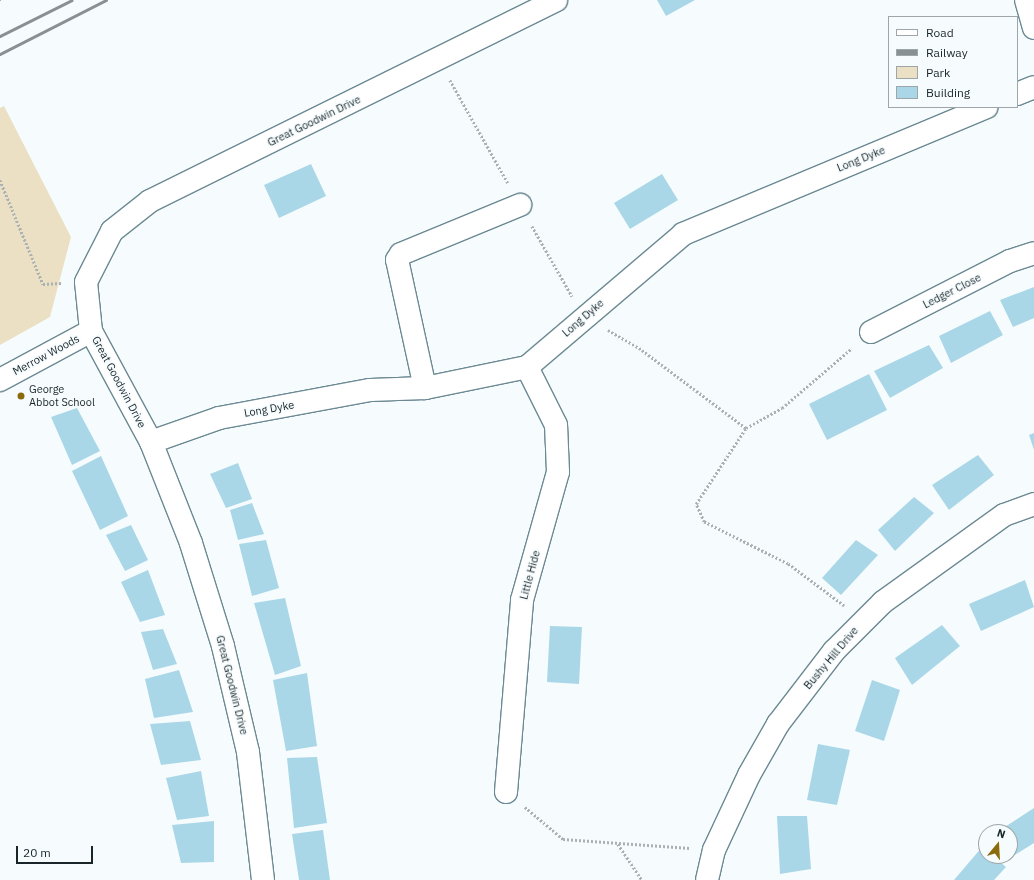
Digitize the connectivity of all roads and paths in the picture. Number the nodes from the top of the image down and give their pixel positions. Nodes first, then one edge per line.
1 (556, 0) edge
2 (1026, 0) edge
3 (1034, 28) edge
4 (1034, 87) edge
5 (1018, 94) edge
6 (984, 108) edge
7 (1, 183) edge
8 (520, 205) dead end
9 (1034, 253) edge
10 (86, 282) junction
11 (583, 317) junction
12 (91, 331) junction
13 (871, 332) joint
14 (527, 367) junction
15 (0, 380) edge
16 (425, 388) junction
17 (746, 428) junction
18 (151, 442) junction
19 (1034, 504) edge
20 (863, 621) junction
21 (506, 792) joint
22 (618, 843) junction
23 (714, 850) junction
24 (263, 880) edge
25 (642, 880) edge
26 (707, 880) edge

1 - 10 street, Great Goodwin Drive
2 - 3 street
4 - 5 street
6 - 11 street, Long Dyke
7 - 10 path
8 - 16 street
9 - 13 street, Ledger Close
10 - 12 street, Great Goodwin Drive
11 - 14 street, Long Dyke
11 - 17 path
12 - 15 street, Merrow Woods
12 - 18 street, Great Goodwin Drive
13 - 17 path
14 - 16 street, Long Dyke
14 - 21 street, Little Hide
16 - 18 street, Long Dyke
17 - 20 path
18 - 24 street, Great Goodwin Drive
19 - 20 street, Bushy Hill Drive
20 - 23 street, Bushy Hill Drive
21 - 22 path
22 - 23 path
22 - 25 path
23 - 26 street, Bushy Hill Drive

